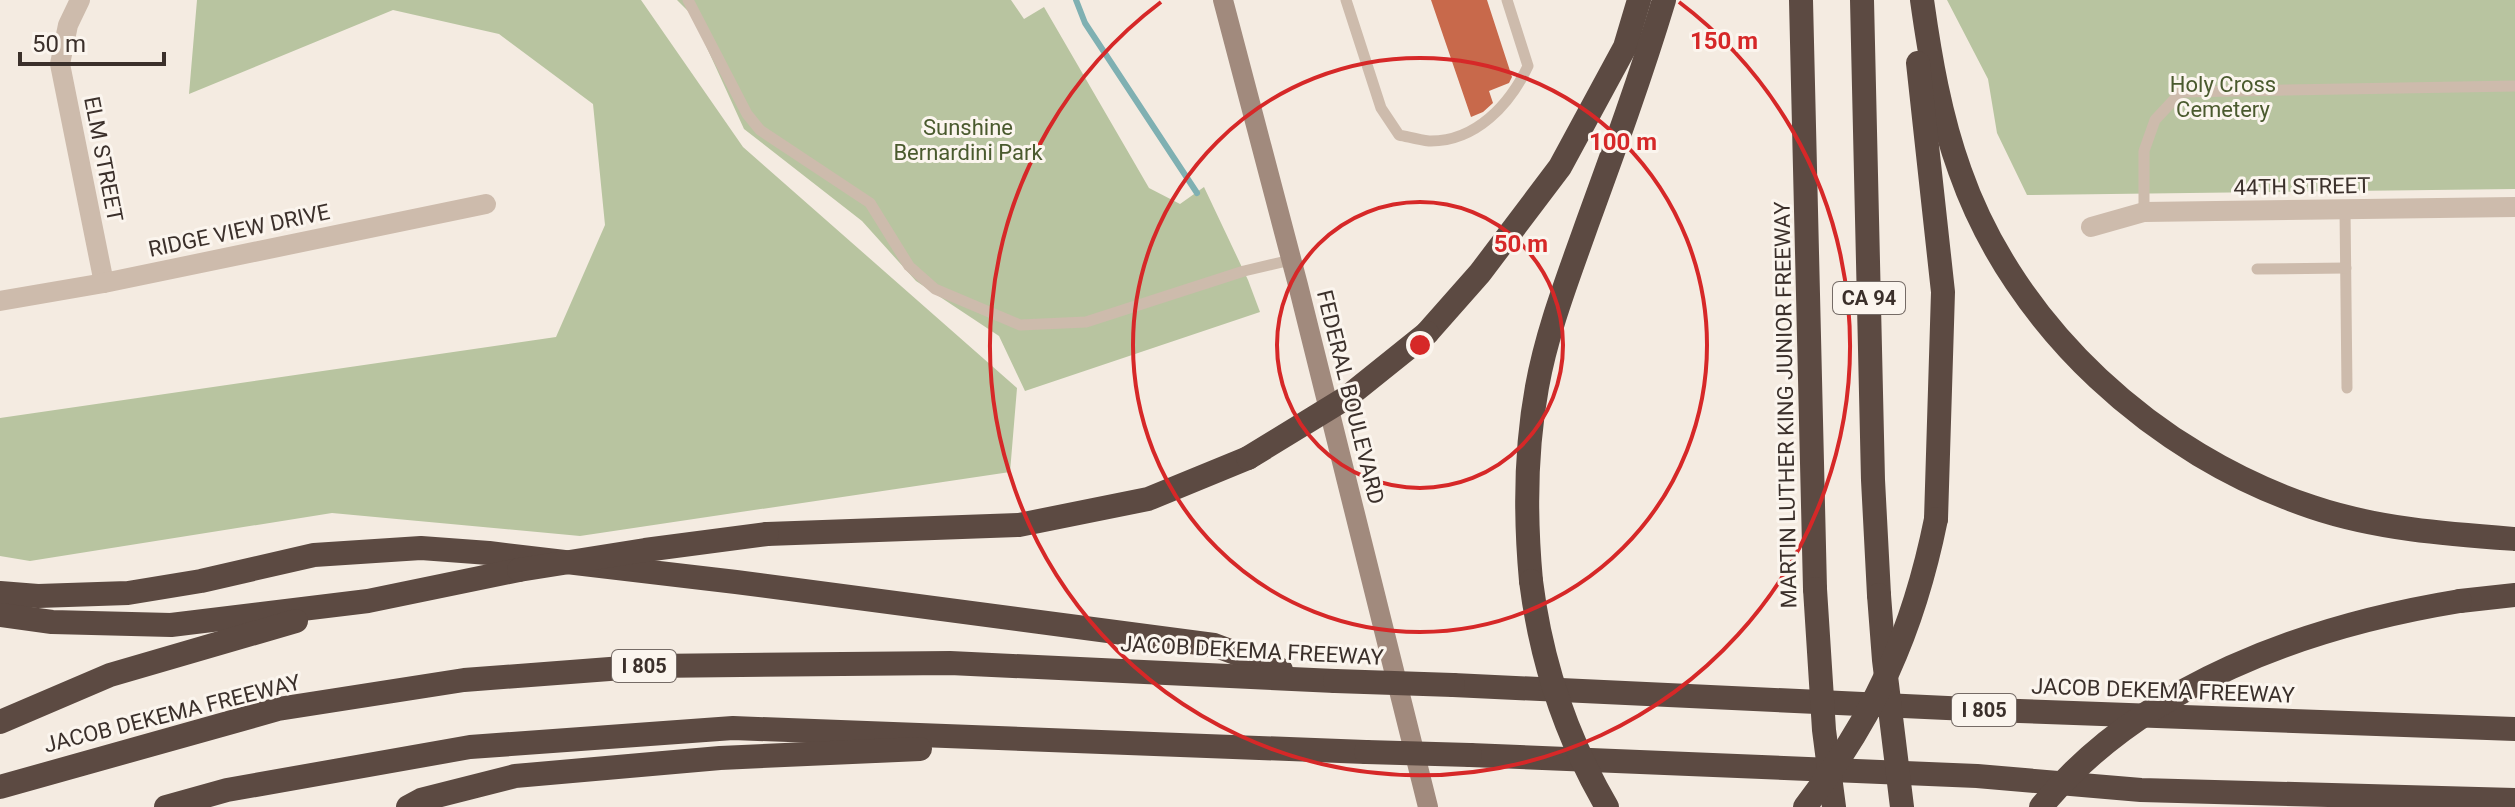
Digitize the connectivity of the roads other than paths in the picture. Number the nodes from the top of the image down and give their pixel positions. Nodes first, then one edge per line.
1 (80, 0) edge
2 (688, 0) edge
3 (1223, 0) edge
4 (1346, 0) edge
5 (1507, 0) edge
6 (1639, 0) edge
7 (1664, 0) edge
8 (1801, 0) edge
9 (1862, 0) edge
10 (1913, 0) edge
11 (1922, 0) edge
12 (2515, 86) edge
13 (486, 204) dead end
14 (2515, 207) edge
15 (2345, 209) junction
16 (2144, 212) junction
17 (2091, 227) dead end
18 (1291, 260) junction
19 (2346, 268) junction
20 (2257, 269) dead end
21 (104, 283) junction
22 (0, 301) edge
23 (2347, 388) dead end
24 (2515, 539) edge
25 (0, 593) edge
26 (2515, 595) edge
27 (368, 601) junction
28 (0, 615) edge
29 (1302, 678) junction
30 (0, 722) edge
31 (2515, 729) edge
32 (1092, 742) junction
33 (0, 787) edge
34 (2141, 790) junction
35 (2515, 800) edge
36 (166, 807) edge
37 (408, 807) edge
38 (1428, 807) edge
39 (1607, 807) edge
40 (1805, 807) edge
41 (1834, 807) edge
42 (1902, 807) edge
43 (2041, 807) edge
44 (2190, 807) edge

1 - 21 street, ELM STREET
2 - 18 lane
3 - 18 main road, FEDERAL BOULEVARD
4 - 5 lane
6 - 27 highway, bridge
7 - 39 highway, bridge
8 - 41 highway, MARTIN LUTHER KING JUNIOR FREEWAY / CA 94, bridge
9 - 42 highway, CA 94, bridge
10 - 40 highway, bridge
11 - 24 highway
12 - 16 lane
13 - 21 street, RIDGE VIEW DRIVE
14 - 15 street, 44TH STREET
15 - 16 street, 44TH STREET
15 - 19 lane
16 - 17 street, 44TH STREET
18 - 38 main road, FEDERAL BOULEVARD
19 - 20 lane
19 - 23 lane
21 - 22 street, RIDGE VIEW DRIVE
25 - 29 highway
26 - 43 highway, bridge
27 - 28 highway
27 - 30 highway
29 - 31 highway, JACOB DEKEMA FREEWAY / I 805, bridge
29 - 33 highway, JACOB DEKEMA FREEWAY / I 805
32 - 34 highway, bridge
32 - 36 highway
32 - 37 highway
34 - 35 highway
34 - 44 highway

